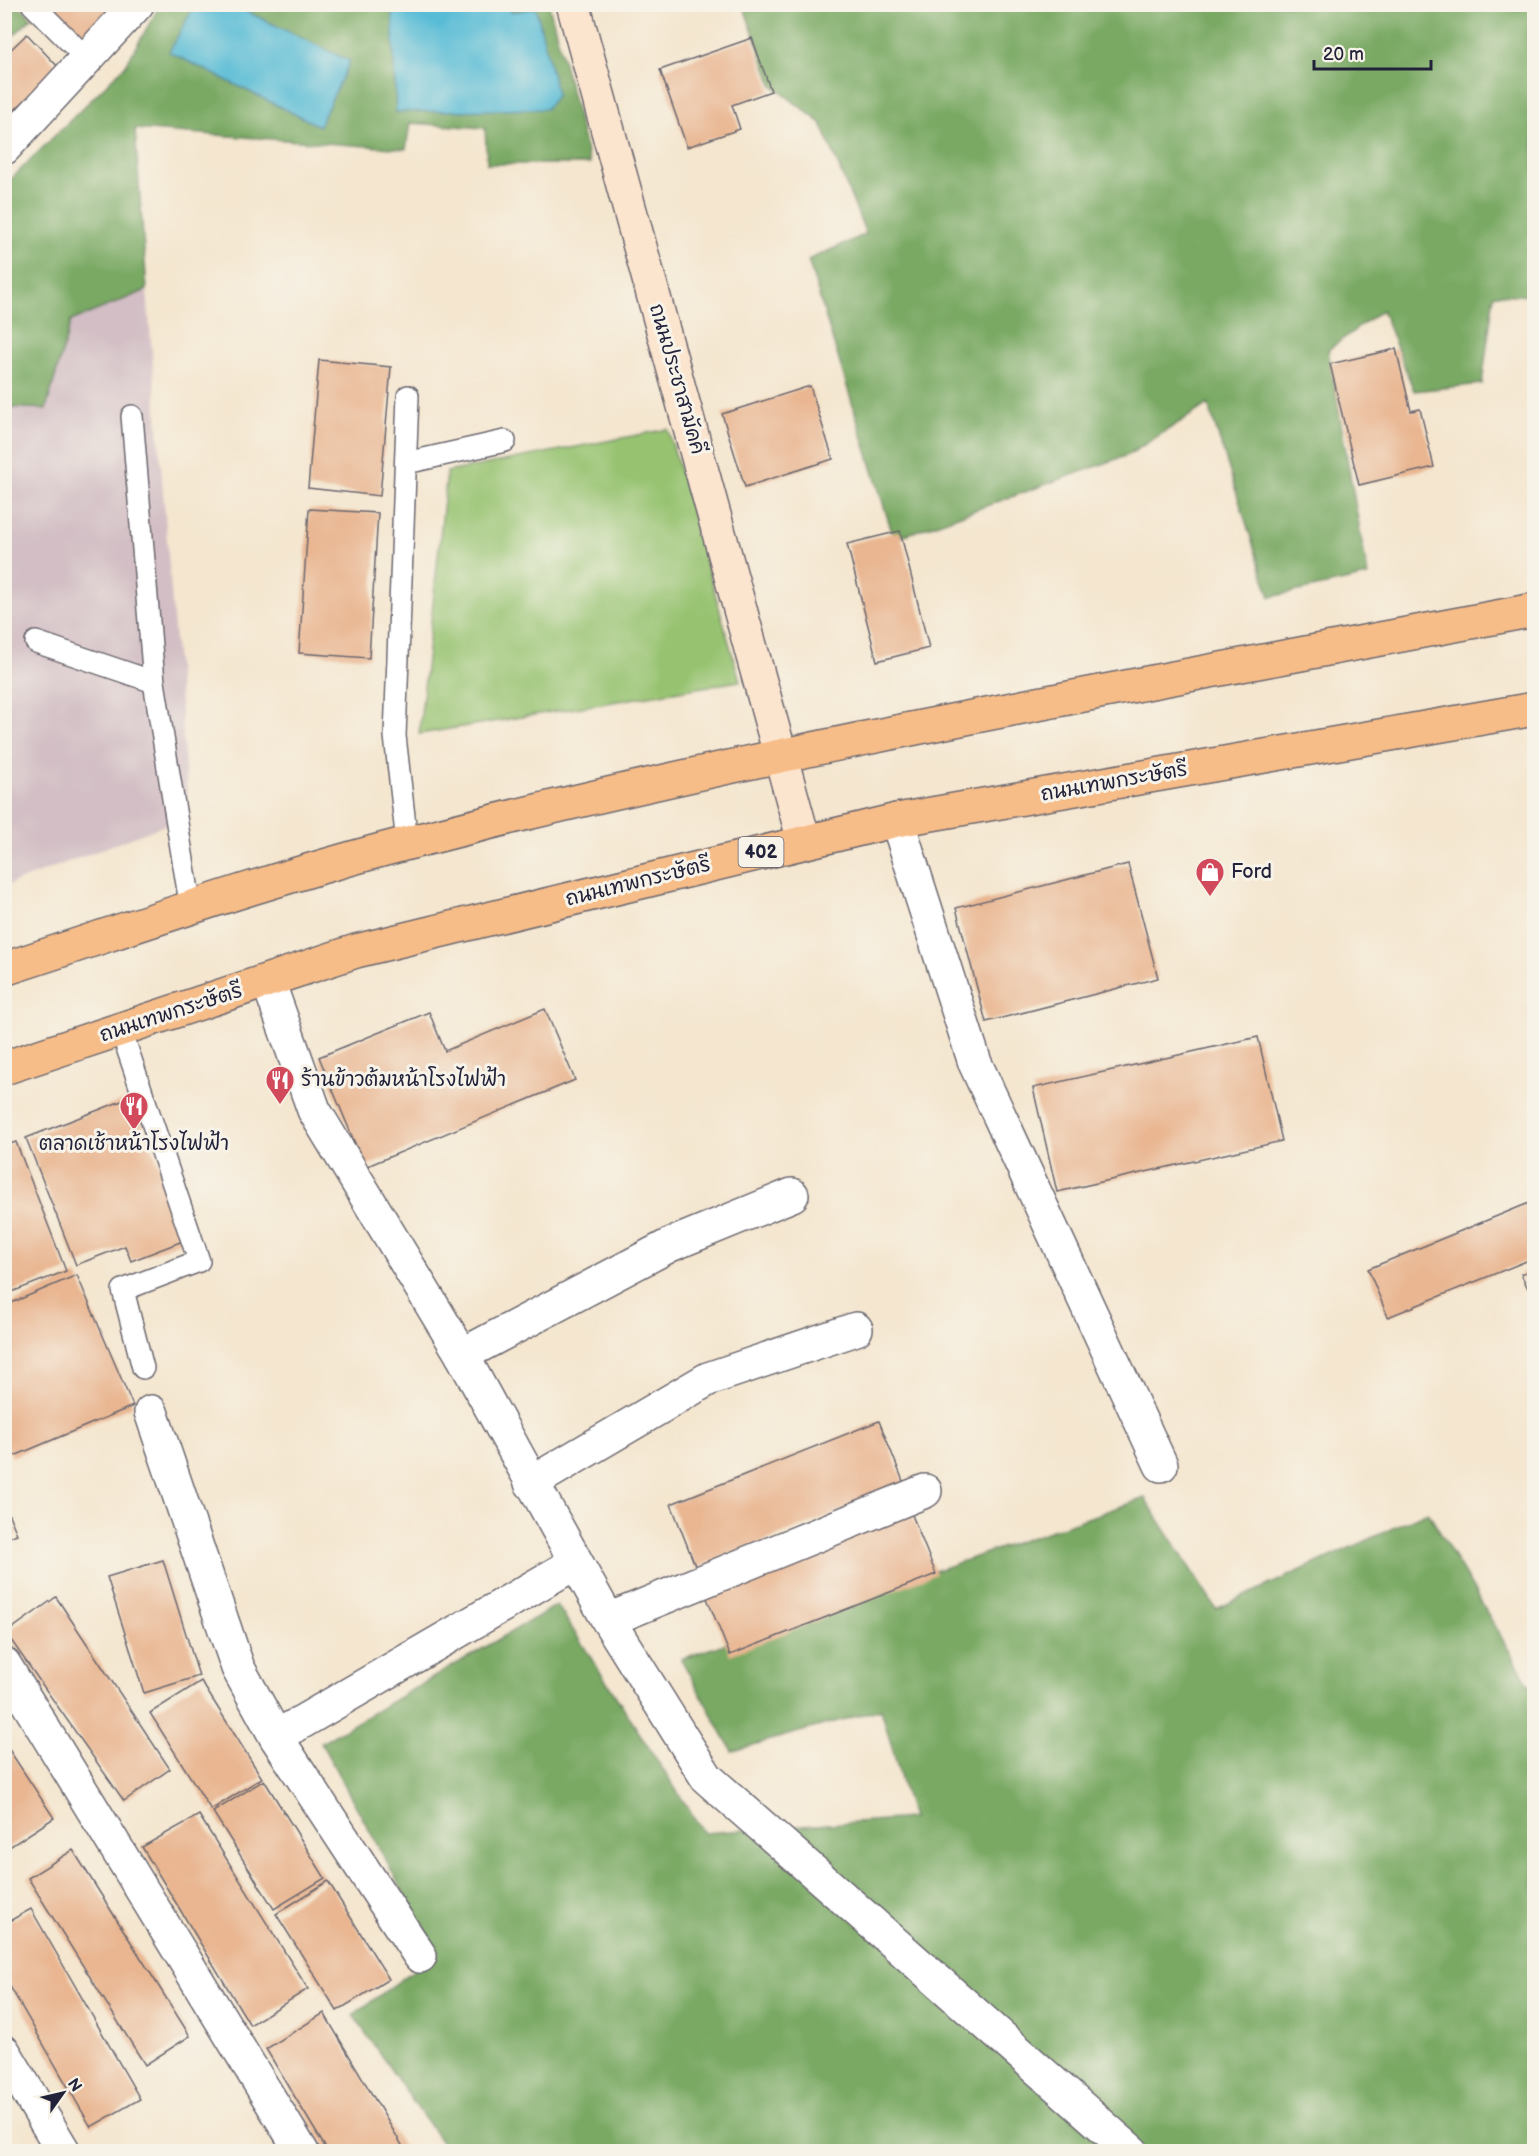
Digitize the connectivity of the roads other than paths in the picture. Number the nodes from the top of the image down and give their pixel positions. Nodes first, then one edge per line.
1 (32, 4) edge
2 (137, 4) edge
3 (573, 4) edge
4 (87, 59) junction
5 (4, 148) edge
6 (408, 396) dead end
7 (132, 416) dead end
8 (505, 441) dead end
9 (406, 463) junction
10 (1534, 610) edge
11 (36, 642) dead end
12 (154, 682) junction
13 (1534, 709) edge
14 (782, 754) junction
15 (897, 820) junction
16 (804, 841) junction
17 (408, 843) junction
18 (190, 909) junction
19 (4, 969) edge
20 (268, 981) junction
21 (121, 1030) junction
22 (4, 1068) edge
23 (792, 1195) dead end
24 (856, 1329) dead end
25 (462, 1355) junction
26 (143, 1368) dead end
27 (152, 1412) dead end
28 (1161, 1465) dead end
29 (531, 1483) junction
30 (925, 1491) dead end
31 (575, 1563) junction
32 (608, 1620) junction
33 (4, 1664) edge
34 (276, 1737) junction
35 (420, 1956) dead end
36 (4, 2052) edge
37 (64, 2151) edge
38 (302, 2151) edge
39 (1132, 2151) edge

1 - 4 lane
2 - 4 street
3 - 14 street, ถนนประชาสามัคคี
4 - 5 street
6 - 9 lane
7 - 12 lane
8 - 9 lane
9 - 17 lane
10 - 14 main road
11 - 12 lane
12 - 18 lane
13 - 15 main road, ถนนเทพกระษัตรี / 402
14 - 16 street, ถนนประชาสามัคคี
14 - 17 main road
15 - 16 main road, ถนนเทพกระษัตรี / 402
15 - 28 street
16 - 20 main road, ถนนเทพกระษัตรี / 402
17 - 18 main road
18 - 19 main road
20 - 21 main road, ถนนเทพกระษัตรี / 402
20 - 25 street
21 - 22 main road, ถนนเทพกระษัตรี / 402
21 - 26 lane
23 - 25 street
24 - 29 street
25 - 29 street
27 - 34 street
29 - 31 street
30 - 32 street
31 - 32 street
31 - 34 street
32 - 39 street
33 - 38 street
34 - 35 street
36 - 37 street

